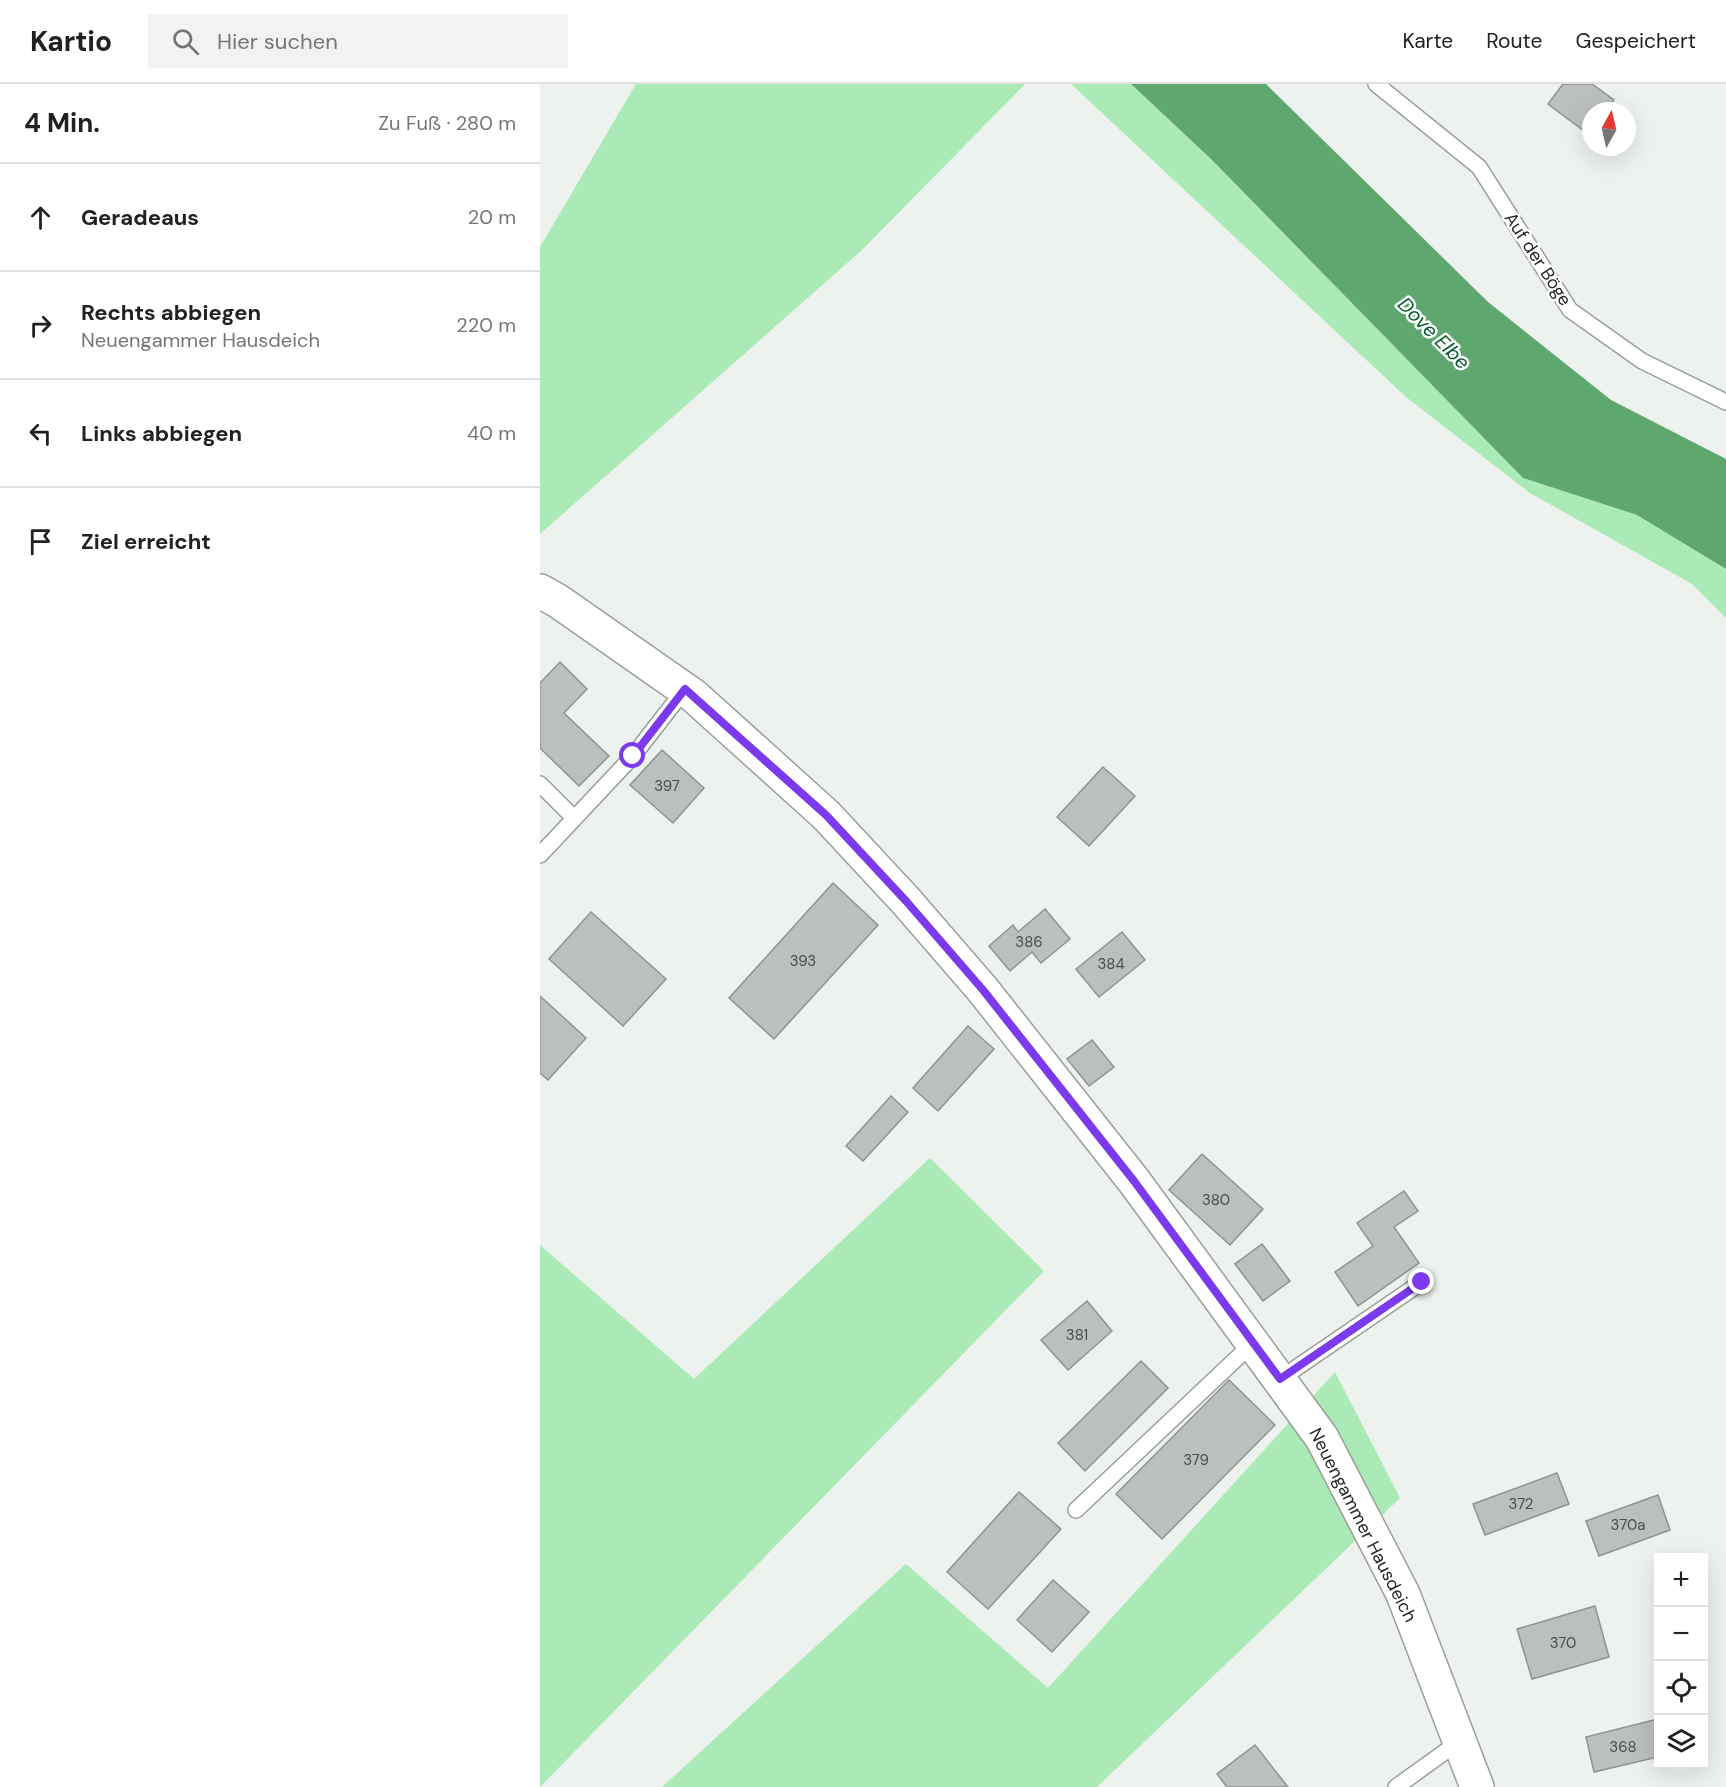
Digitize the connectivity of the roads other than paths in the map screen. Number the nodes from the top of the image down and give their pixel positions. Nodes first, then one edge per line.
1 (1376, 84) edge
2 (1726, 402) edge
3 (540, 591) edge
4 (685, 689) junction
5 (540, 783) edge
6 (574, 818) junction
7 (540, 855) edge
8 (1422, 1282) dead end
9 (1253, 1343) junction
10 (1280, 1379) junction
11 (1077, 1510) dead end
12 (1460, 1741) junction
13 (1396, 1787) edge
14 (1478, 1787) edge

1 - 2 lane, Auf der Böge
3 - 4 street, Neuengammer Hausdeich
4 - 6 lane
4 - 9 street, Neuengammer Hausdeich
5 - 6 lane
6 - 7 lane
8 - 10 lane
9 - 10 street, Neuengammer Hausdeich
9 - 11 lane
10 - 12 street, Neuengammer Hausdeich
12 - 13 lane
12 - 14 street, Neuengammer Hausdeich

